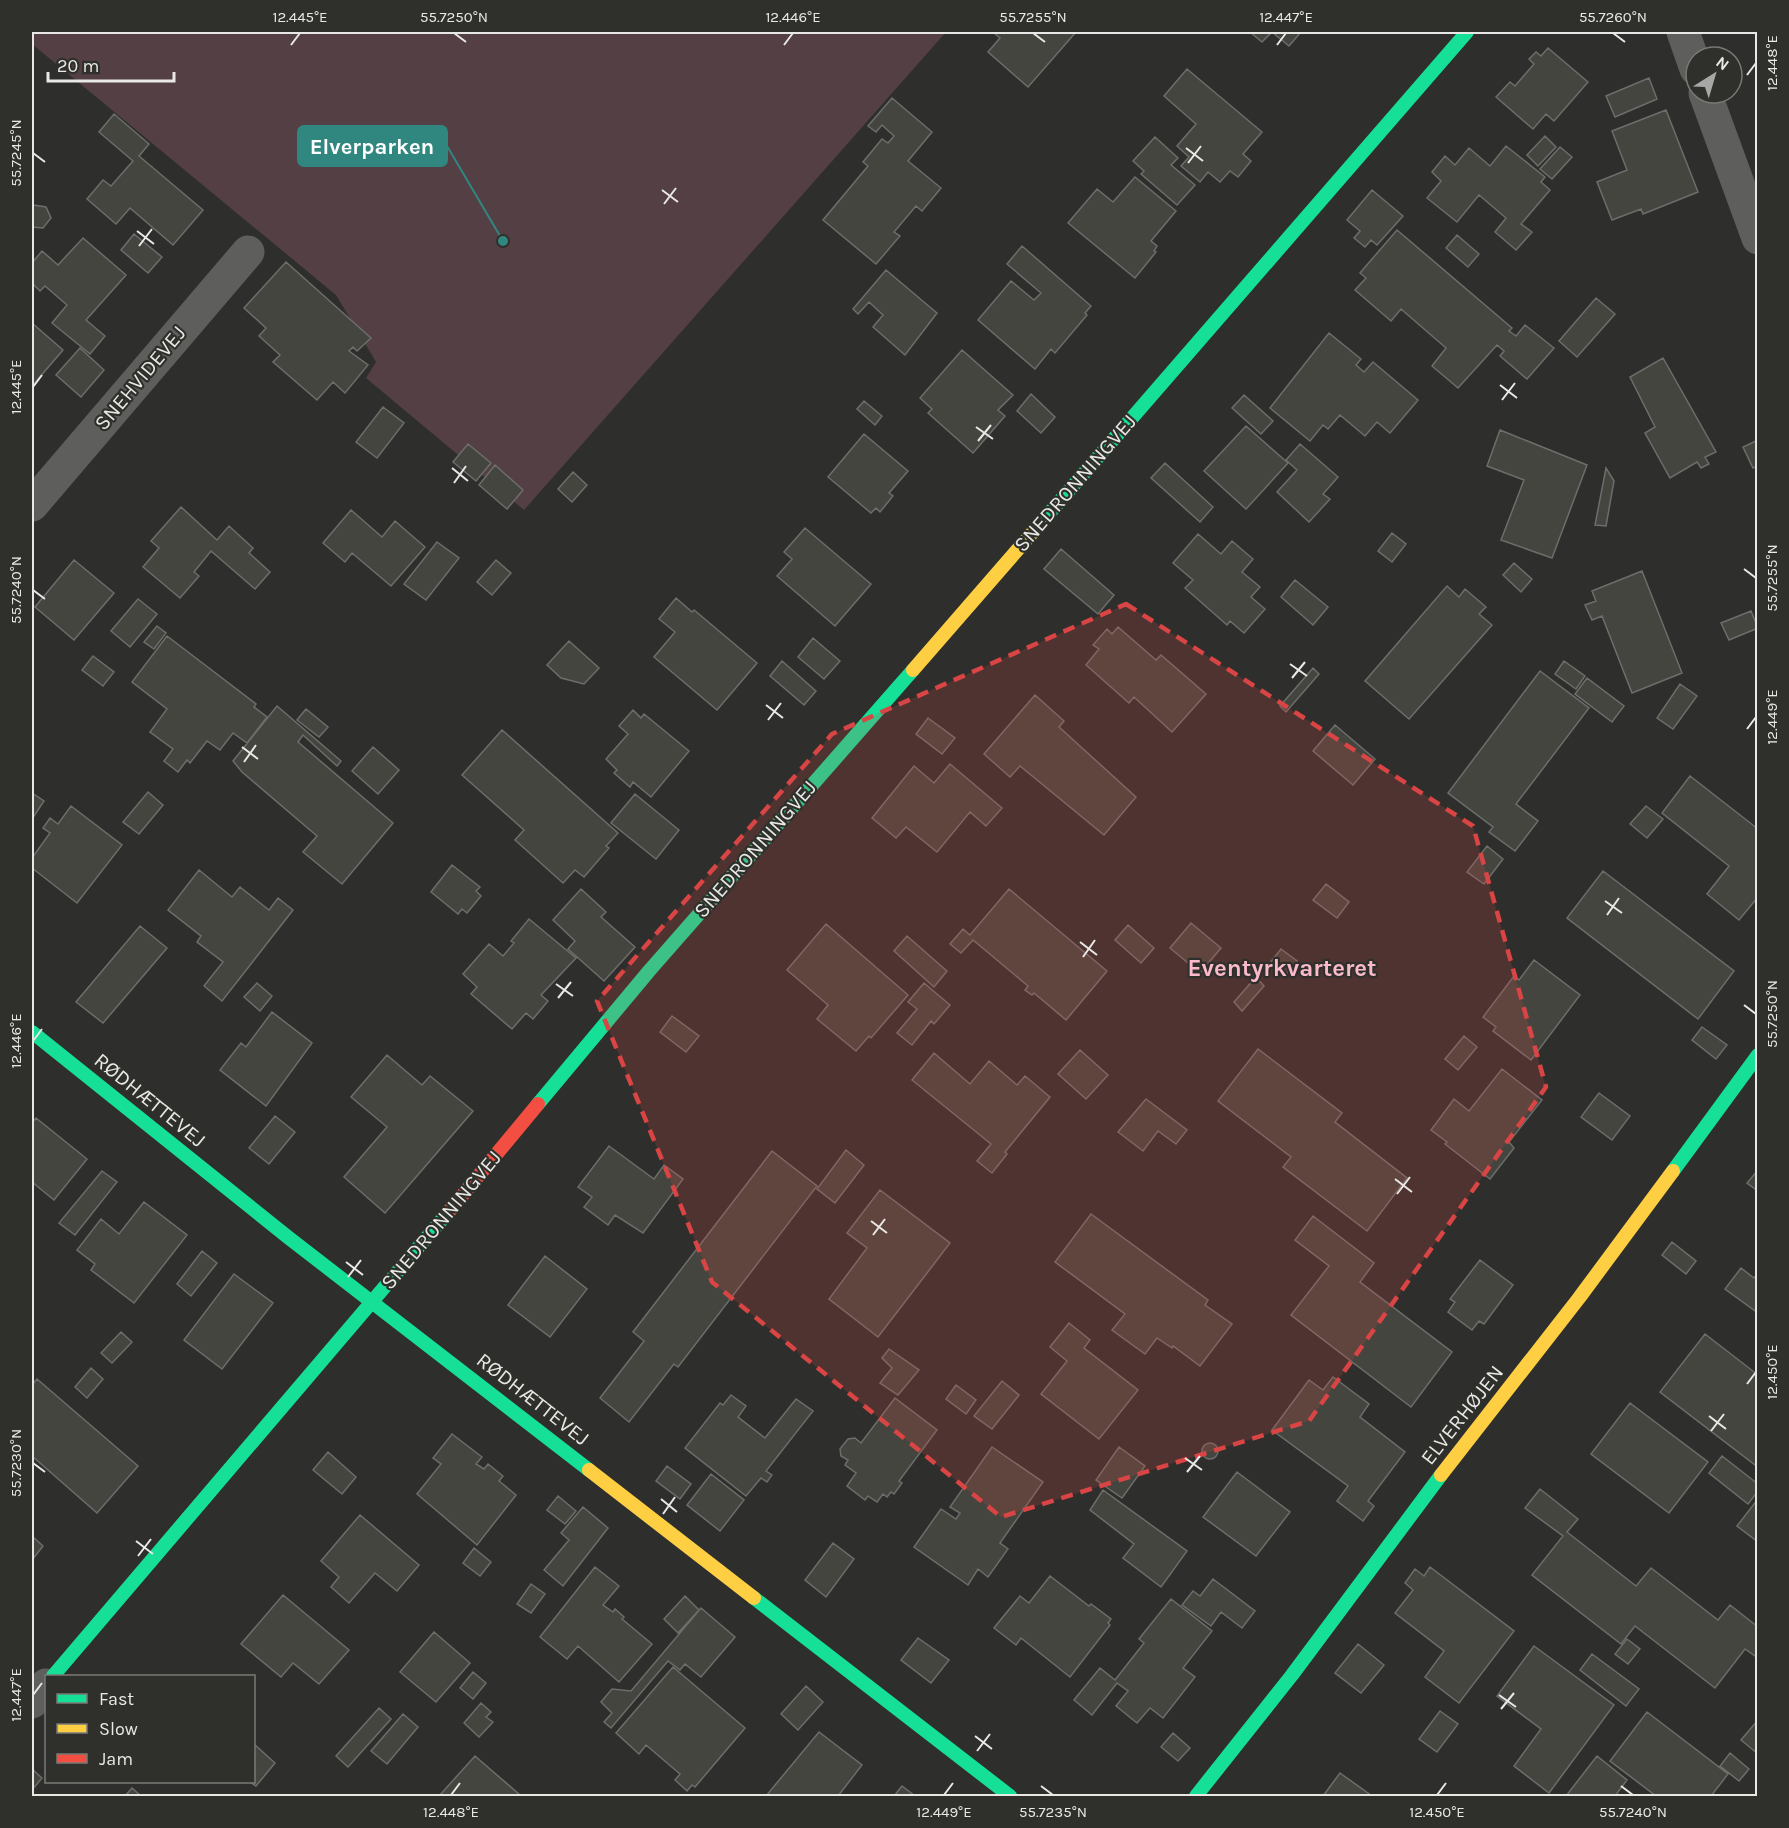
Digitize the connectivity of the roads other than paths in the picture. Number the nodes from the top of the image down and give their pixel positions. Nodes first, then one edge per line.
1 (1467, 32) edge
2 (1709, 105) edge
3 (1758, 238) edge
4 (248, 252) dead end
5 (32, 505) edge
6 (32, 1032) edge
7 (1758, 1055) edge
8 (374, 1301) junction
9 (56, 1675) edge
10 (45, 1686) edge
11 (32, 1702) edge
12 (1010, 1797) edge
13 (1196, 1797) edge

1 - 8 street, SNEDRONNINGVEJ
2 - 3 street
4 - 5 street, SNEHVIDEVEJ
6 - 8 street, RØDHÆTTEVEJ
7 - 13 street, ELVERHØJEN
8 - 9 street, SNEDRONNINGVEJ
8 - 12 street, RØDHÆTTEVEJ
10 - 11 street

